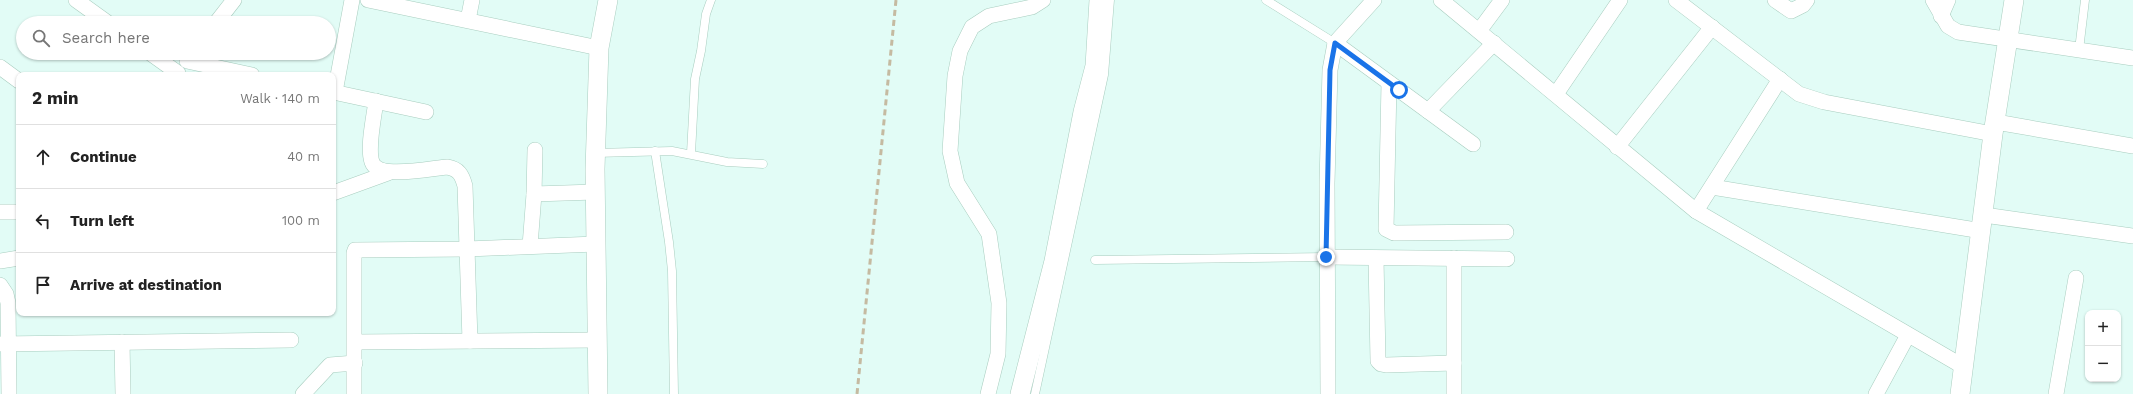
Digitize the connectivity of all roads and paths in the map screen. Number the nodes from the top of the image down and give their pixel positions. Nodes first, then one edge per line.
1 (76, 0) edge
2 (352, 0) edge
3 (368, 0) edge
4 (472, 0) edge
5 (608, 0) edge
6 (711, 0) edge
7 (1043, 0) edge
8 (1099, 0) edge
9 (1110, 0) edge
10 (1266, 0) edge
11 (1374, 0) edge
12 (1441, 0) edge
13 (1502, 0) edge
14 (1620, 0) edge
15 (1676, 0) edge
16 (1774, 0) edge
17 (1807, 0) edge
18 (1933, 0) edge
19 (1948, 0) edge
20 (2014, 0) edge
21 (2085, 0) edge
22 (229, 2) edge
23 (98, 16) edge
24 (220, 16) edge
25 (1941, 16) junction
26 (468, 20) junction
27 (1712, 27) junction
28 (1479, 31) junction
29 (2007, 38) junction
30 (1335, 43) junction
31 (1494, 43) junction
32 (599, 48) junction
33 (2079, 50) junction
34 (2133, 58) edge
35 (159, 60) edge
36 (188, 60) edge
37 (200, 60) edge
38 (174, 72) edge
39 (179, 72) edge
40 (242, 72) edge
41 (1780, 79) junction
42 (336, 82) edge
43 (1389, 83) junction
44 (336, 92) edge
45 (1556, 94) junction
46 (376, 101) junction
47 (1428, 111) junction
48 (426, 112) dead end
49 (1994, 128) junction
50 (1473, 144) dead end
51 (2133, 146) edge
52 (1617, 147) junction
53 (535, 150) dead end
54 (655, 151) junction
55 (595, 153) junction
56 (691, 153) junction
57 (763, 164) dead end
58 (388, 173) junction
59 (1712, 187) junction
60 (336, 192) edge
61 (595, 192) junction
62 (534, 194) junction
63 (1696, 211) junction
64 (0, 212) edge
65 (16, 212) edge
66 (1983, 223) junction
67 (1506, 232) dead end
68 (2133, 236) edge
69 (596, 244) junction
70 (530, 246) junction
71 (467, 248) junction
72 (1326, 257) junction
73 (16, 258) edge
74 (1376, 258) junction
75 (1454, 258) junction
76 (1508, 259) dead end
77 (0, 260) edge
78 (1095, 260) dead end
79 (2076, 278) dead end
80 (0, 285) edge
81 (1908, 335) junction
82 (291, 340) dead end
83 (597, 340) junction
84 (470, 341) junction
85 (122, 342) junction
86 (354, 342) junction
87 (4, 344) edge
88 (1454, 362) junction
89 (354, 364) junction
90 (1964, 367) junction
91 (9, 394) edge
92 (123, 394) edge
93 (303, 394) edge
94 (354, 394) edge
95 (598, 394) edge
96 (674, 394) edge
97 (988, 394) edge
98 (1020, 394) edge
99 (1035, 394) edge
100 (1328, 394) edge
101 (1454, 394) edge
102 (1876, 394) edge
103 (1960, 394) edge
104 (2056, 394) edge

1 - 23 street
2 - 42 street
3 - 26 street
4 - 26 street
5 - 32 street
6 - 56 lane
7 - 97 street
8 - 98 street
9 - 99 lane
10 - 30 lane
11 - 30 street
12 - 28 street
13 - 28 street
14 - 45 street
15 - 27 street
16 - 17 street
18 - 25 street
19 - 25 street
20 - 29 street
21 - 33 lane
22 - 24 street
25 - 29 street
26 - 32 street
27 - 41 street
27 - 52 street
28 - 31 street
29 - 33 street
29 - 49 street
30 - 43 street
30 - 72 street
31 - 45 street
31 - 47 street
32 - 55 street
33 - 34 street
35 - 38 street
36 - 39 street
37 - 40 street
41 - 49 street
41 - 59 street
43 - 47 street
43 - 67 street
44 - 46 street
45 - 52 street
46 - 48 street
46 - 58 street
47 - 50 street
49 - 51 street
49 - 66 street
52 - 63 street
53 - 62 street
54 - 55 lane
54 - 56 lane
54 - 96 lane
55 - 61 street
56 - 57 lane
58 - 60 street
58 - 71 street
59 - 63 street
59 - 66 street
61 - 62 street
61 - 69 street
62 - 70 street
63 - 81 street
64 - 65 street
66 - 68 street
66 - 90 street
69 - 70 street
69 - 83 street
70 - 71 street
71 - 84 street
71 - 86 street
72 - 74 street
72 - 78 lane
72 - 100 street
73 - 77 street
74 - 75 street
74 - 88 street
75 - 76 street
75 - 88 street
79 - 104 street
80 - 87 street
81 - 90 street
81 - 102 street
82 - 85 street
83 - 84 street
83 - 95 street
84 - 86 street
85 - 87 street
85 - 92 street
86 - 89 street
87 - 91 street
88 - 101 street
89 - 93 street
89 - 94 street
90 - 103 street

